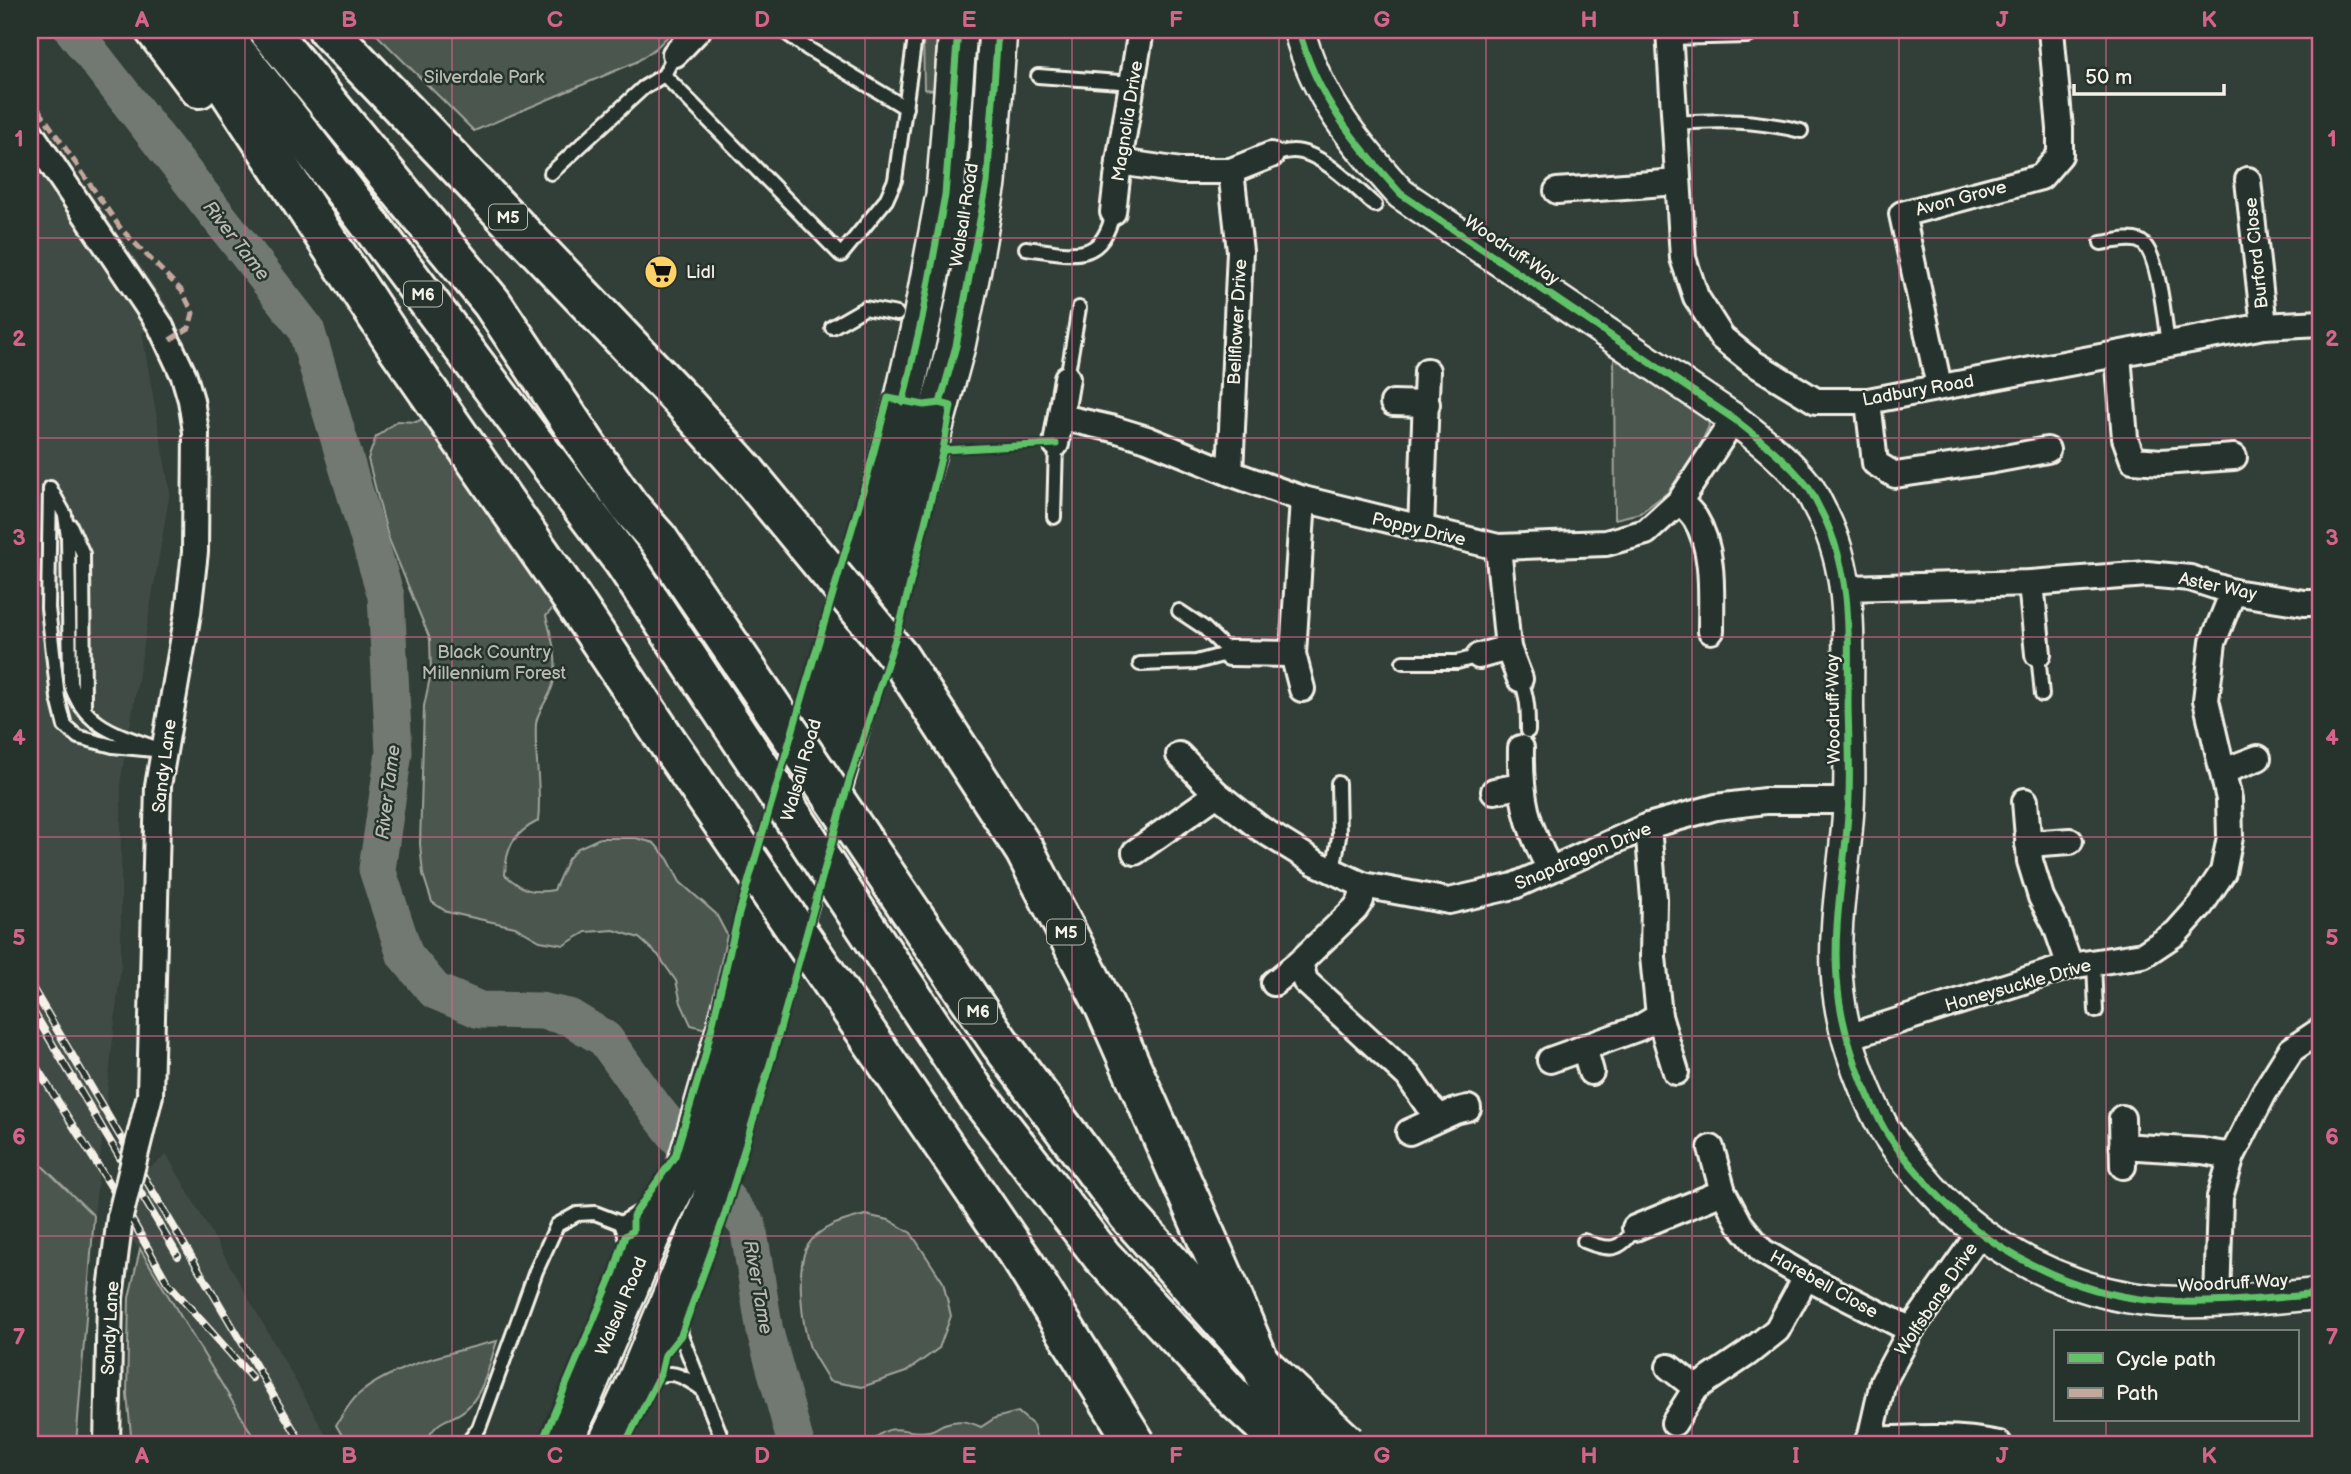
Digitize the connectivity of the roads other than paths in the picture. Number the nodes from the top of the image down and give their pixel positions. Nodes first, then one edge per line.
1 (155, 30) edge
2 (189, 30) edge
3 (218, 30) edge
4 (268, 30) edge
5 (328, 30) edge
6 (698, 30) edge
7 (782, 30) edge
8 (916, 30) edge
9 (958, 30) edge
10 (998, 30) edge
11 (1141, 30) edge
12 (1299, 30) edge
13 (1747, 30) edge
14 (2051, 30) edge
15 (1669, 31) edge
16 (669, 64) junction
17 (1038, 76) dead end
18 (1133, 83) junction
19 (906, 108) junction
20 (1675, 122) junction
21 (1801, 131) dead end
22 (30, 132) edge
23 (1271, 155) joint
24 (1119, 162) junction
25 (1231, 170) junction
26 (551, 173) dead end
27 (2248, 180) dead end
28 (1678, 182) junction
29 (1557, 191) dead end
30 (1375, 205) dead end
31 (1113, 212) joint
32 (2101, 243) dead end
33 (1026, 248) dead end
34 (1079, 308) dead end
35 (910, 316) junction
36 (2321, 323) edge
37 (960, 324) junction
38 (2264, 326) junction
39 (832, 327) dead end
40 (2168, 345) junction
41 (398, 348) junction
42 (2118, 355) junction
43 (1427, 371) dead end
44 (1068, 378) joint
45 (1939, 386) junction
46 (1868, 401) junction
47 (1394, 403) dead end
48 (1427, 404) junction
49 (1061, 417) junction
50 (1734, 419) junction
51 (1056, 444) joint
52 (2047, 450) dead end
53 (2234, 457) dead end
54 (1230, 473) junction
55 (1303, 499) junction
56 (1680, 502) junction
57 (1054, 517) dead end
58 (1421, 529) junction
59 (1498, 547) junction
60 (2031, 583) junction
61 (1846, 588) junction
62 (2233, 592) junction
63 (2321, 603) edge
64 (1179, 611) dead end
65 (1711, 631) dead end
66 (1508, 648) junction
67 (1230, 653) junction
68 (1293, 654) junction
69 (2038, 654) joint
70 (1479, 656) joint
71 (1403, 662) dead end
72 (1140, 664) dead end
73 (1520, 678) joint
74 (1302, 689) dead end
75 (2042, 695) dead end
76 (1524, 740) joint
77 (164, 751) junction
78 (1179, 755) dead end
79 (2258, 758) dead end
80 (2224, 771) junction
81 (1338, 783) dead end
82 (1520, 786) junction
83 (1494, 790) dead end
84 (1217, 794) junction
85 (1850, 801) junction
86 (2025, 801) dead end
87 (1648, 826) junction
88 (2070, 841) dead end
89 (2028, 844) junction
90 (1135, 852) dead end
91 (1550, 869) junction
92 (1333, 871) junction
93 (1363, 885) junction
94 (1300, 962) junction
95 (2082, 964) junction
96 (1274, 983) dead end
97 (2096, 1011) dead end
98 (1659, 1016) junction
99 (2321, 1030) edge
100 (1848, 1037) junction
101 (1584, 1047) junction
102 (1550, 1059) dead end
103 (1591, 1072) dead end
104 (1676, 1072) dead end
105 (1468, 1108) dead end
106 (1440, 1117) junction
107 (2122, 1118) dead end
108 (1409, 1132) dead end
109 (1710, 1148) dead end
110 (2232, 1156) junction
111 (680, 1179) junction
112 (1723, 1192) junction
113 (621, 1223) junction
114 (1635, 1228) joint
115 (1979, 1234) junction
116 (1584, 1241) dead end
117 (1805, 1277) junction
118 (677, 1280) junction
119 (2321, 1294) edge
120 (2217, 1302) junction
121 (613, 1326) junction
122 (1911, 1331) junction
123 (1669, 1367) dead end
124 (636, 1382) junction
125 (1696, 1388) junction
126 (702, 1389) junction
127 (1674, 1423) dead end
128 (1868, 1442) edge
129 (107, 1444) edge
130 (467, 1444) edge
131 (563, 1444) edge
132 (607, 1444) edge
133 (724, 1444) edge
134 (1136, 1444) edge
135 (1284, 1444) edge
136 (1294, 1444) edge
137 (1347, 1444) edge
138 (1999, 1444) edge

1 - 41 highway
2 - 41 highway
3 - 135 highway, M6, bridge
4 - 137 highway, M6, bridge
5 - 136 highway, M5, bridge
6 - 16 street
7 - 19 lane
8 - 19 lane
9 - 35 main road, Walsall Road
10 - 37 main road, Walsall Road
11 - 18 street, Magnolia Drive
12 - 50 street, Woodruff Way
13 - 15 street
14 - 45 street, Avon Grove
15 - 20 street, Ladbury Road
16 - 19 lane
16 - 26 lane
17 - 18 lane
18 - 24 street, Magnolia Drive
20 - 21 lane
20 - 28 street, Ladbury Road
22 - 77 street, Sandy Lane
23 - 25 street
23 - 30 lane
24 - 25 street
24 - 31 street, Magnolia Drive
25 - 54 street, Bellflower Drive
27 - 38 street, Burford Close
28 - 29 street
28 - 46 street, Ladbury Road
31 - 33 lane
32 - 40 lane
34 - 44 lane
35 - 37 main road
35 - 39 lane
35 - 111 main road, Walsall Road
36 - 38 street, Ladbury Road
37 - 118 main road, Walsall Road
38 - 40 street, Ladbury Road
40 - 42 street, Ladbury Road
41 - 134 highway, bridge
42 - 45 street, Ladbury Road
42 - 53 street
43 - 48 street
44 - 49 street
45 - 46 street, Ladbury Road
46 - 52 street
47 - 48 street
48 - 58 street
49 - 51 street
49 - 54 street, Poppy Drive
50 - 56 street, Poppy Drive
50 - 61 street, Woodruff Way
51 - 57 lane
54 - 55 street, Poppy Drive
55 - 58 street, Poppy Drive
55 - 68 street
56 - 59 street, Poppy Drive
56 - 65 street
58 - 59 street, Poppy Drive
59 - 66 street
60 - 61 street, Aster Way
60 - 62 street, Aster Way
60 - 69 street
61 - 85 street, Woodruff Way
62 - 63 street, Aster Way
62 - 80 street, Honeysuckle Drive
64 - 67 lane
66 - 70 street
66 - 73 street
67 - 68 street
67 - 72 lane
68 - 74 street
69 - 75 lane
70 - 71 lane
73 - 76 lane
76 - 82 street
77 - 77 lane
77 - 129 street, Sandy Lane, bridge
78 - 84 street, Snapdragon Drive
79 - 80 street
80 - 95 street, Honeysuckle Drive
81 - 92 lane
82 - 83 street
82 - 91 street
84 - 90 street
84 - 92 street, Snapdragon Drive
85 - 87 street, Snapdragon Drive
85 - 100 street, Woodruff Way
86 - 89 street
87 - 91 street, Snapdragon Drive
87 - 98 street
88 - 89 street
89 - 95 street
91 - 93 street, Snapdragon Drive
92 - 93 street, Snapdragon Drive
93 - 94 street
94 - 96 street
94 - 106 street
95 - 97 lane
95 - 100 street, Honeysuckle Drive
98 - 101 street
98 - 104 street
99 - 110 street
100 - 115 street, Woodruff Way
101 - 102 street
101 - 103 street
105 - 106 street
106 - 108 street
107 - 110 street
109 - 112 street, Harebell Close
110 - 120 street
111 - 113 lane
111 - 121 main road, Walsall Road
112 - 114 street
112 - 117 street, Harebell Close
113 - 121 lane
113 - 130 lane
114 - 116 lane
115 - 120 street, Woodruff Way
115 - 122 street, Wolfsbane Drive
117 - 122 street, Harebell Close
117 - 125 street
118 - 124 main road, Walsall Road
118 - 126 lane
119 - 120 street, Woodruff Way
121 - 131 main road, Walsall Road
122 - 128 street, Wolfsbane Drive
123 - 125 street
124 - 126 lane
124 - 132 main road, Walsall Road
125 - 127 street
126 - 133 lane
128 - 138 street

